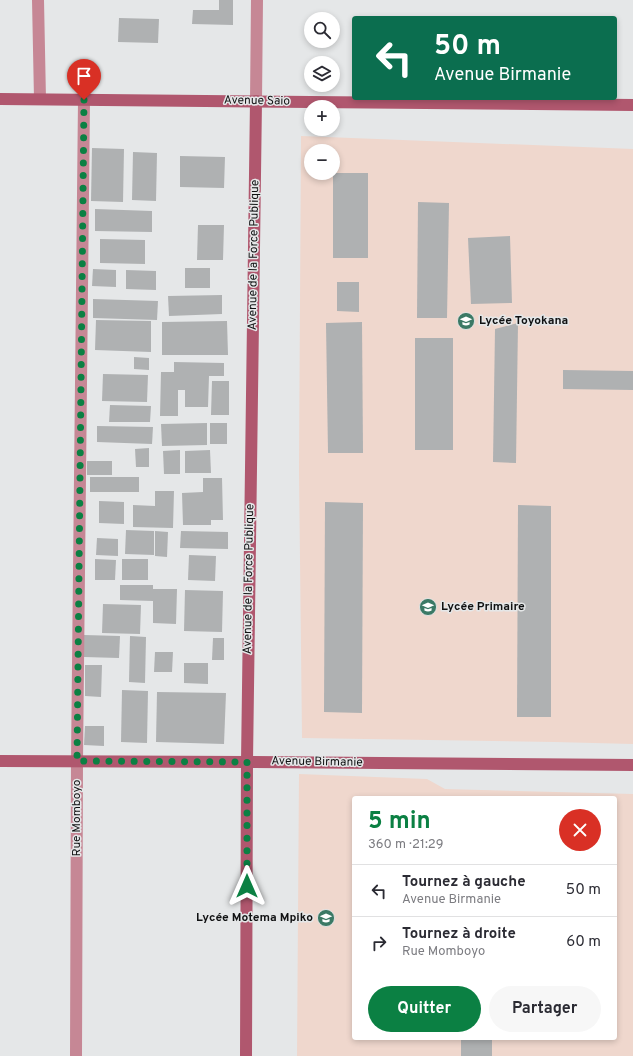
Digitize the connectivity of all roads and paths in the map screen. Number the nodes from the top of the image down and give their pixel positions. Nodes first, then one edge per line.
1 (38, 0) edge
2 (257, 0) edge
3 (0, 99) edge
4 (40, 99) junction
5 (84, 100) junction
6 (256, 101) junction
7 (633, 105) edge
8 (0, 761) edge
9 (77, 761) junction
10 (247, 762) junction
11 (633, 765) edge
12 (76, 1056) edge
13 (246, 1056) edge

1 - 4 street
2 - 6 street
3 - 4 street, Avenue Saio
4 - 5 street, Avenue Saio
5 - 6 street, Avenue Saio
5 - 9 street, Rue Momboyo
6 - 7 street, Avenue Saio
6 - 10 street, Avenue de la Force Publique
8 - 9 street, Avenue Birmanie
9 - 10 street, Avenue Birmanie
9 - 12 street, Rue Momboyo
10 - 11 street, Avenue Birmanie
10 - 13 street, Avenue de la Force Publique

